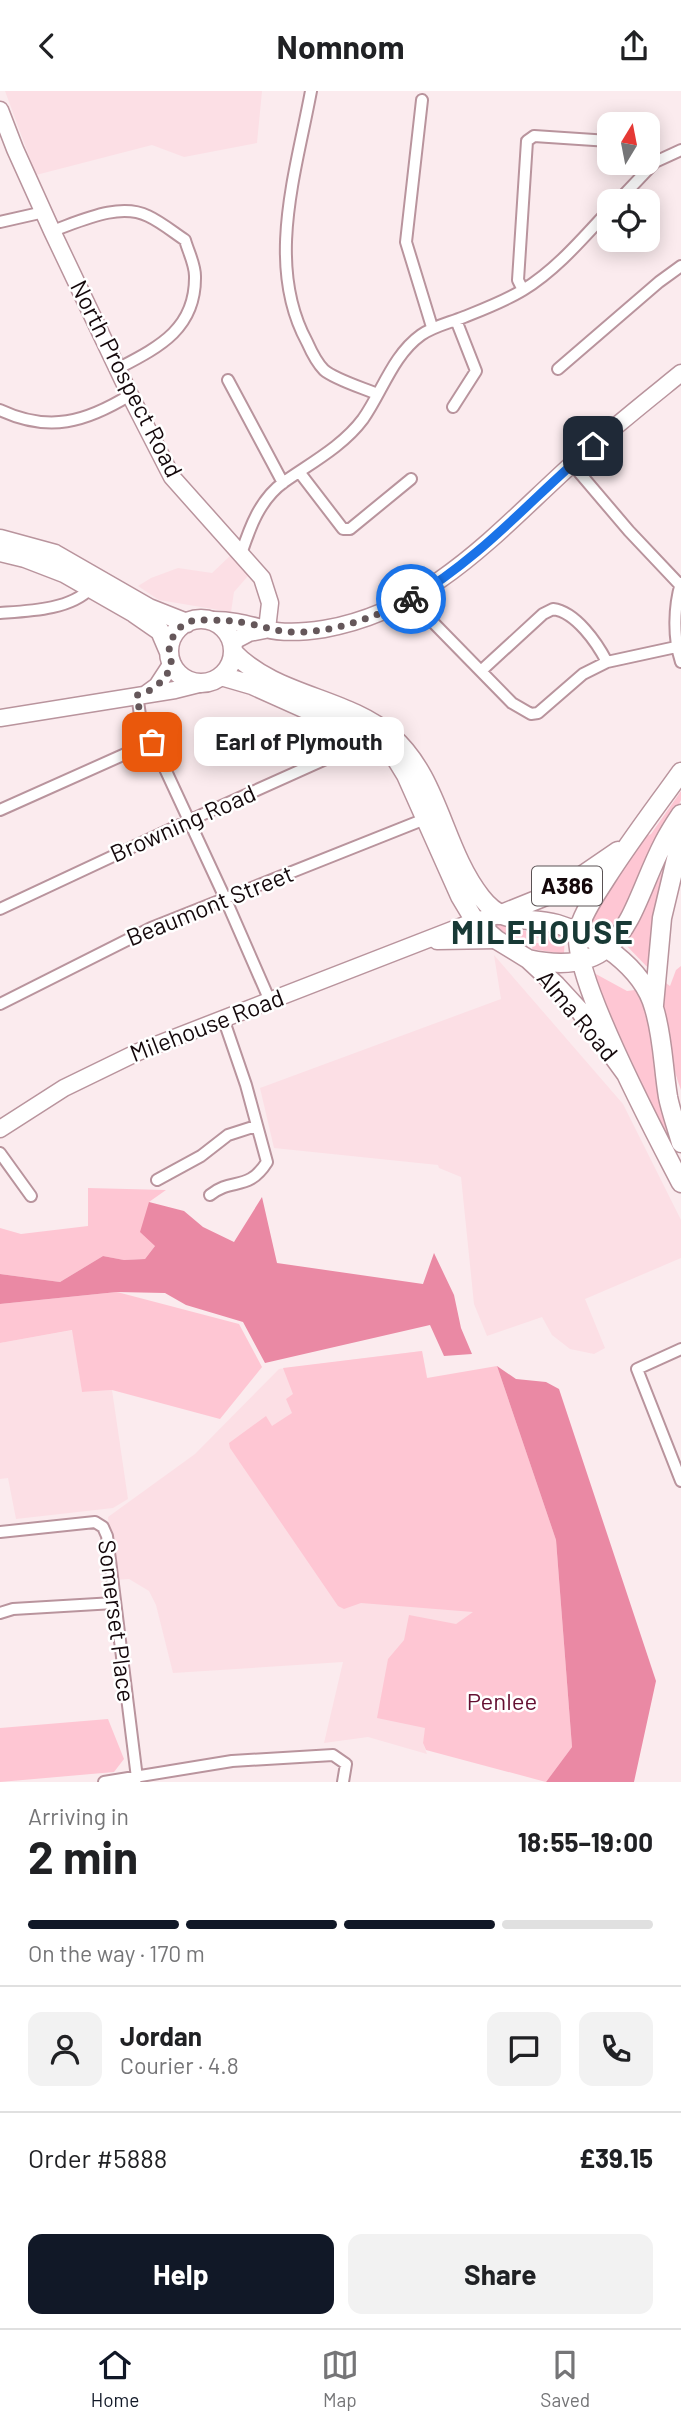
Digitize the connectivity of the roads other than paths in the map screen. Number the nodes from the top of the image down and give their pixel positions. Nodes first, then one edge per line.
1 (311, 91) edge
2 (422, 100) dead end
3 (0, 110) edge
4 (597, 140) edge
5 (681, 150) edge
6 (660, 160) edge
7 (643, 175) edge
8 (629, 189) edge
9 (44, 212) junction
10 (0, 222) edge
11 (597, 223) edge
12 (52, 231) junction
13 (681, 266) edge
14 (523, 290) junction
15 (456, 320) junction
16 (432, 327) junction
17 (117, 369) junction
18 (558, 369) dead end
19 (681, 373) edge
20 (228, 380) dead end
21 (130, 394) junction
22 (377, 394) junction
23 (453, 400) dead end
24 (0, 410) edge
25 (572, 464) junction
26 (300, 473) junction
27 (411, 479) dead end
28 (283, 483) junction
29 (0, 539) edge
30 (0, 552) edge
31 (241, 554) junction
32 (680, 584) edge
33 (91, 589) junction
34 (413, 598) junction
35 (0, 613) edge
36 (209, 620) junction
37 (187, 623) junction
38 (267, 629) junction
39 (232, 647) junction
40 (676, 647) junction
41 (170, 658) junction
42 (607, 662) junction
43 (681, 662) edge
44 (482, 670) junction
45 (221, 676) junction
46 (203, 683) junction
47 (142, 694) junction
48 (0, 718) edge
49 (359, 732) junction
50 (152, 742) junction
51 (681, 772) edge
52 (0, 810) edge
53 (681, 814) edge
54 (425, 819) junction
55 (188, 821) junction
56 (681, 838) edge
57 (629, 843) junction
58 (225, 898) junction
59 (0, 909) edge
60 (499, 915) junction
61 (475, 921) junction
62 (578, 930) junction
63 (497, 940) junction
64 (424, 942) junction
65 (608, 948) junction
66 (528, 959) junction
67 (581, 961) junction
68 (270, 1001) junction
69 (0, 1004) edge
70 (654, 1005) junction
71 (222, 1018) junction
72 (626, 1074) junction
73 (256, 1126) junction
74 (0, 1129) edge
75 (681, 1143) edge
76 (0, 1153) edge
77 (157, 1180) dead end
78 (681, 1183) edge
79 (210, 1195) dead end
80 (31, 1196) dead end
81 (681, 1349) edge
82 (681, 1481) edge
83 (0, 1532) edge
84 (114, 1603) junction
85 (0, 1613) edge
86 (137, 1778) junction
87 (104, 1782) edge
88 (343, 1782) edge

1 - 22 street
2 - 16 street
3 - 9 street, North Prospect Road
4 - 14 street
5 - 6 street
7 - 8 street
9 - 10 street
9 - 12 street, North Prospect Road
11 - 14 street
12 - 17 street, North Prospect Road
12 - 17 street
13 - 18 street
14 - 15 street
15 - 16 street
15 - 23 street
16 - 22 street
17 - 21 street, North Prospect Road
19 - 25 street
20 - 28 street
21 - 24 street
21 - 31 street, North Prospect Road
22 - 26 street
25 - 32 street
25 - 34 street
26 - 27 street
26 - 28 street
28 - 31 street
29 - 37 main road
30 - 33 main road
31 - 38 street, North Prospect Road
32 - 40 street
33 - 35 street
33 - 41 main road
34 - 38 street
34 - 44 street
36 - 37 main road
36 - 38 street
36 - 39 main road
37 - 41 main road
38 - 39 street
39 - 45 main road
39 - 60 main road
40 - 42 street
40 - 43 street
41 - 46 main road
41 - 47 street
42 - 44 street
42 - 44 street
45 - 46 main road
45 - 49 main road
46 - 47 street
47 - 48 street
47 - 50 street
49 - 54 main road
49 - 55 street, Browning Road
50 - 52 street
50 - 55 street
51 - 57 main road, A386
53 - 65 main road, A386
54 - 58 street, Beaumont Street
54 - 61 main road
55 - 58 street
55 - 59 street, Browning Road
56 - 70 main road
57 - 60 main road, A386
57 - 62 main road, A386
58 - 68 street
58 - 69 street, Beaumont Street
60 - 61 street, Milehouse Road
60 - 62 main road
61 - 63 main road
61 - 64 street, Milehouse Road
62 - 65 main road
62 - 67 main road, Alma Road / A386
63 - 64 street, Milehouse Road
63 - 66 main road
64 - 68 street, Milehouse Road
65 - 67 main road, A386
65 - 70 main road
66 - 67 main road, A386
66 - 72 main road, Alma Road / A386
67 - 72 main road, Alma Road / A386
68 - 71 street, Milehouse Road
70 - 75 main road
71 - 73 street
71 - 74 street, Milehouse Road
72 - 78 main road, Alma Road / A386
73 - 77 street
73 - 79 street
76 - 80 street
81 - 82 street
83 - 84 street, Somerset Place
84 - 85 street
84 - 86 street, Somerset Place
86 - 87 street
86 - 88 street

